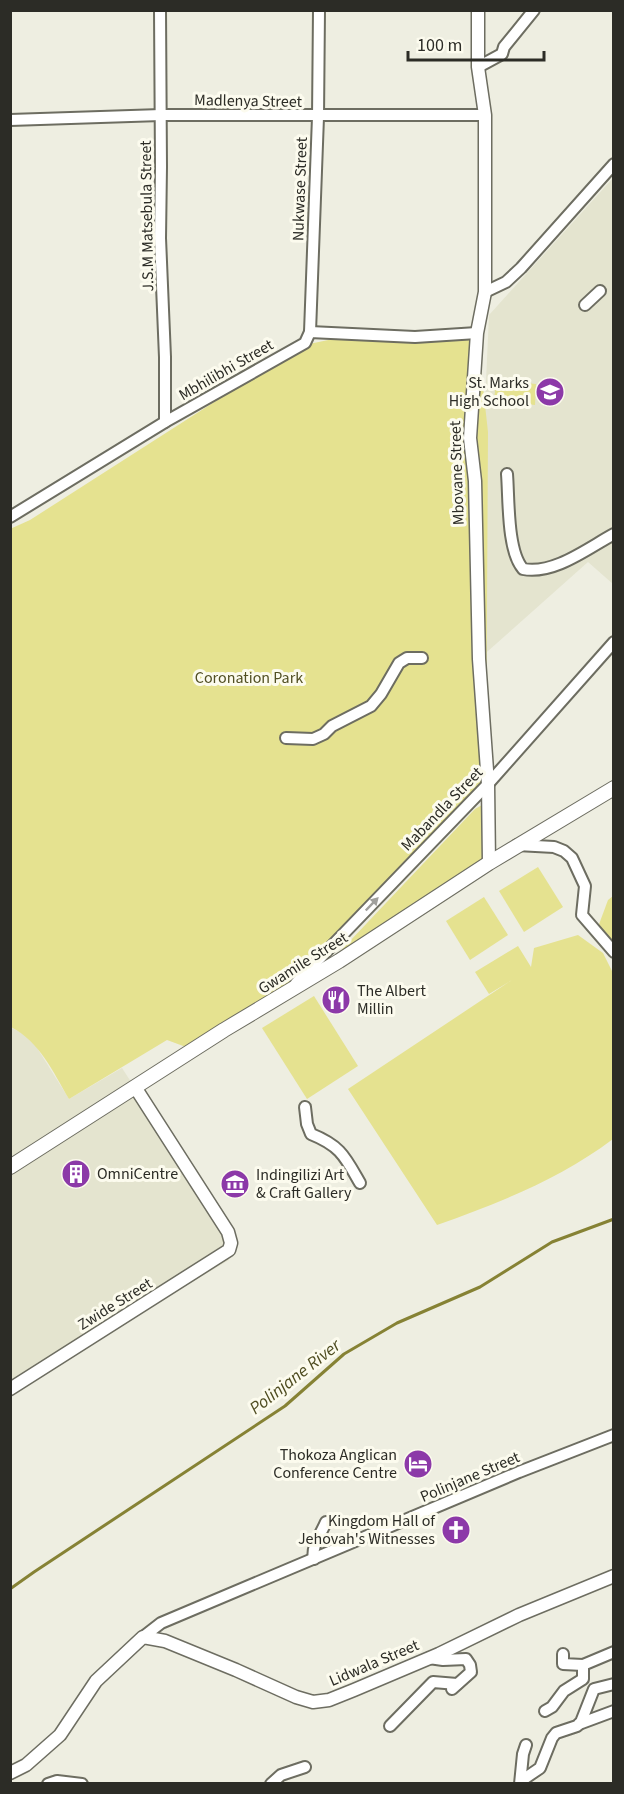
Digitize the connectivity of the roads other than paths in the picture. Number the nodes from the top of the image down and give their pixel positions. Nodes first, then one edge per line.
1 (160, 10) edge
2 (319, 10) edge
3 (478, 10) edge
4 (534, 10) edge
5 (478, 67) junction
6 (161, 115) junction
7 (485, 115) junction
8 (318, 117) junction
9 (10, 120) edge
10 (614, 164) edge
11 (600, 291) dead end
12 (485, 292) junction
13 (585, 304) dead end
14 (310, 332) junction
15 (477, 333) junction
16 (165, 422) junction
17 (507, 474) dead end
18 (10, 517) edge
19 (614, 534) edge
20 (614, 642) edge
21 (422, 658) dead end
22 (286, 738) dead end
23 (488, 784) junction
24 (614, 788) edge
25 (517, 845) junction
26 (489, 863) junction
27 (614, 952) edge
28 (288, 992) junction
29 (135, 1087) junction
30 (305, 1107) dead end
31 (10, 1167) edge
32 (360, 1183) dead end
33 (10, 1389) edge
34 (614, 1435) edge
35 (326, 1522) dead end
36 (314, 1559) junction
37 (614, 1576) edge
38 (143, 1637) junction
39 (563, 1653) dead end
40 (614, 1653) edge
41 (429, 1658) junction
42 (583, 1665) junction
43 (614, 1684) edge
44 (545, 1711) dead end
45 (614, 1711) edge
46 (579, 1724) junction
47 (390, 1726) dead end
48 (526, 1745) dead end
49 (305, 1767) dead end
50 (10, 1773) edge
51 (521, 1782) edge
52 (48, 1784) edge
53 (82, 1784) edge
54 (271, 1784) edge

1 - 6 street, J.S.M Matsebula Street
2 - 8 street, Nukwase Street
3 - 5 street, Mbovane Street
4 - 5 street
5 - 7 street, Mbovane Street
6 - 8 street, Madlenya Street
6 - 9 street, Madlenya Street
6 - 16 street, J.S.M Matsebula Street
7 - 8 street, Madlenya Street
7 - 12 street, Mbovane Street
8 - 14 street, Nukwase Street
10 - 12 street
11 - 13 street
12 - 15 street, Mbovane Street
14 - 15 street
14 - 16 street, Mbhilibhi Street
15 - 23 street, Mbovane Street
16 - 18 street, Mbhilibhi Street
17 - 19 street
20 - 23 street, Mabandla Street
21 - 22 street
23 - 26 street, Mbovane Street
28 -> 23 street, Mabandla Street
24 - 25 main road, Gwamile Street
25 - 26 main road, Gwamile Street
25 - 27 street
26 - 28 main road, Gwamile Street
28 - 29 main road, Gwamile Street
29 - 31 main road, Gwamile Street
29 - 33 street, Zwide Street
30 - 32 street
34 - 36 street, Polinjane Street
35 - 36 street
36 - 38 street, Polinjane Street
37 - 41 street, Lidwala Street
38 - 41 street, Lidwala Street
38 - 50 street
39 - 42 street
40 - 42 street
41 - 47 street
42 - 44 street
43 - 46 street
45 - 46 street
46 - 51 street
48 - 51 street
49 - 54 street
52 - 53 street

